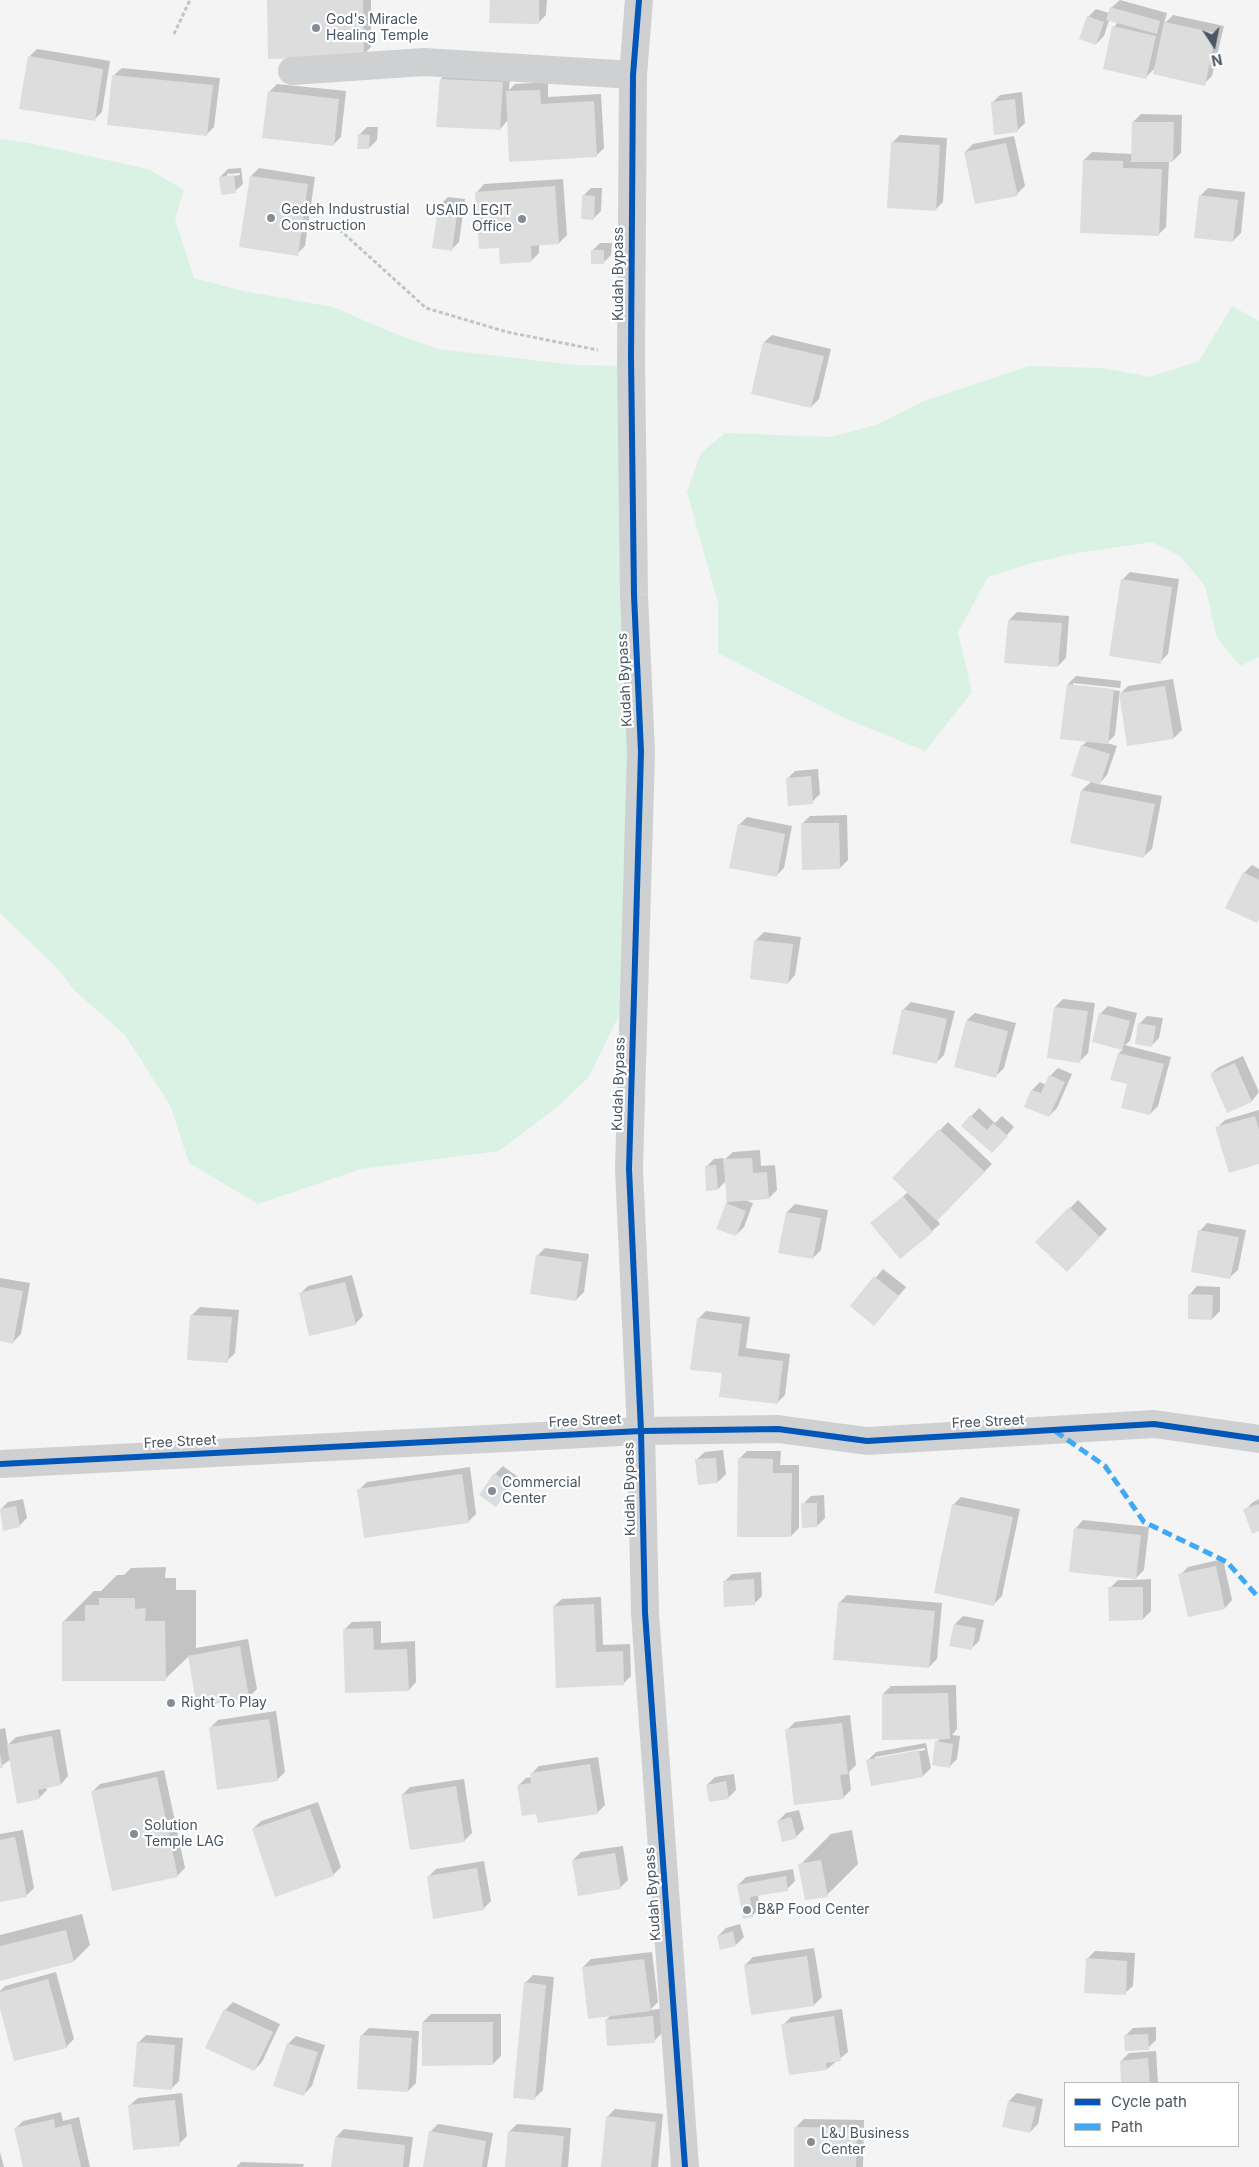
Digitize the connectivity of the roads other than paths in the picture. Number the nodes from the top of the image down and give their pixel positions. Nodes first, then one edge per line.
1 (640, 0) edge
2 (292, 71) dead end
3 (633, 75) junction
4 (641, 1431) junction
5 (1259, 1439) edge
6 (0, 1464) edge
7 (685, 2167) edge

1 - 3 street, Kudah Bypass
2 - 3 street
3 - 4 street, Kudah Bypass
4 - 5 street, Free Street
4 - 6 street, Free Street
4 - 7 street, Kudah Bypass

